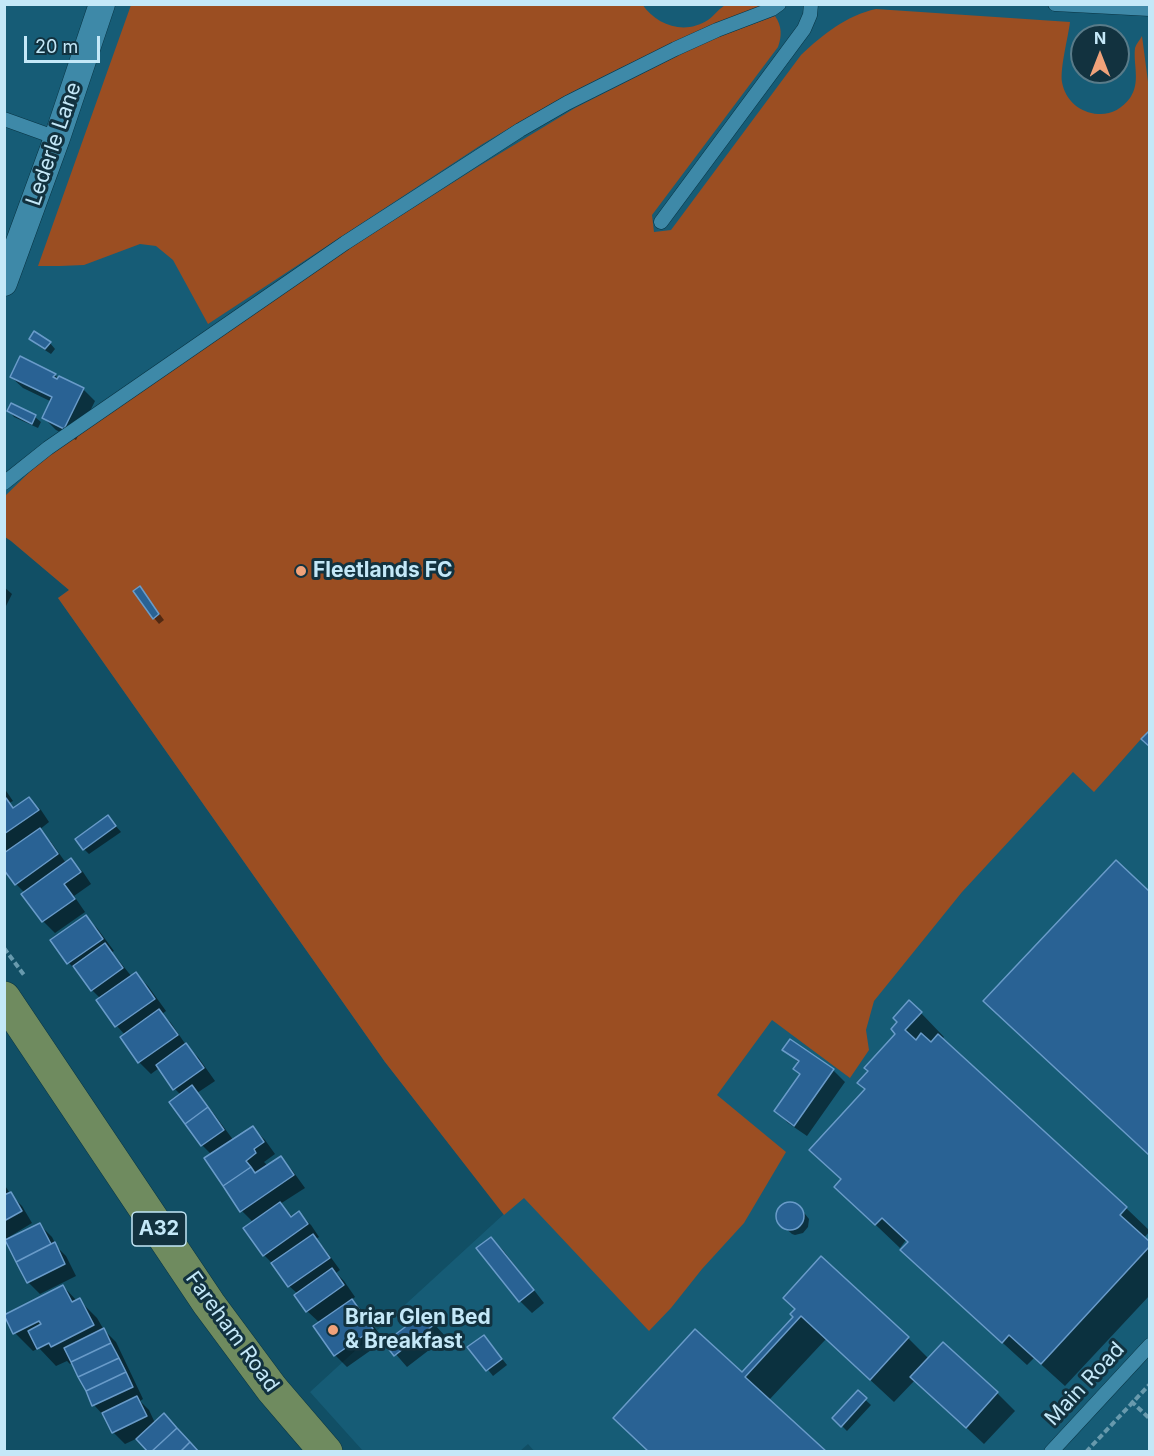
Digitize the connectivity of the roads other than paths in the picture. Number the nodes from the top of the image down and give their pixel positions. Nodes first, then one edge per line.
1 (102, 4) edge
2 (779, 4) edge
3 (811, 4) edge
4 (1055, 4) edge
5 (1149, 9) edge
6 (4, 119) edge
7 (57, 138) junction
8 (661, 222) dead end
9 (4, 283) edge
10 (4, 483) edge
11 (4, 998) edge
12 (1149, 1345) edge
13 (326, 1452) edge
14 (1051, 1452) edge

1 - 7 street, Lederle Lane
2 - 10 lane
3 - 8 lane
4 - 5 lane
6 - 7 lane
7 - 9 street, Lederle Lane
11 - 13 main road, Fareham Road / A32
12 - 14 lane, Main Road

